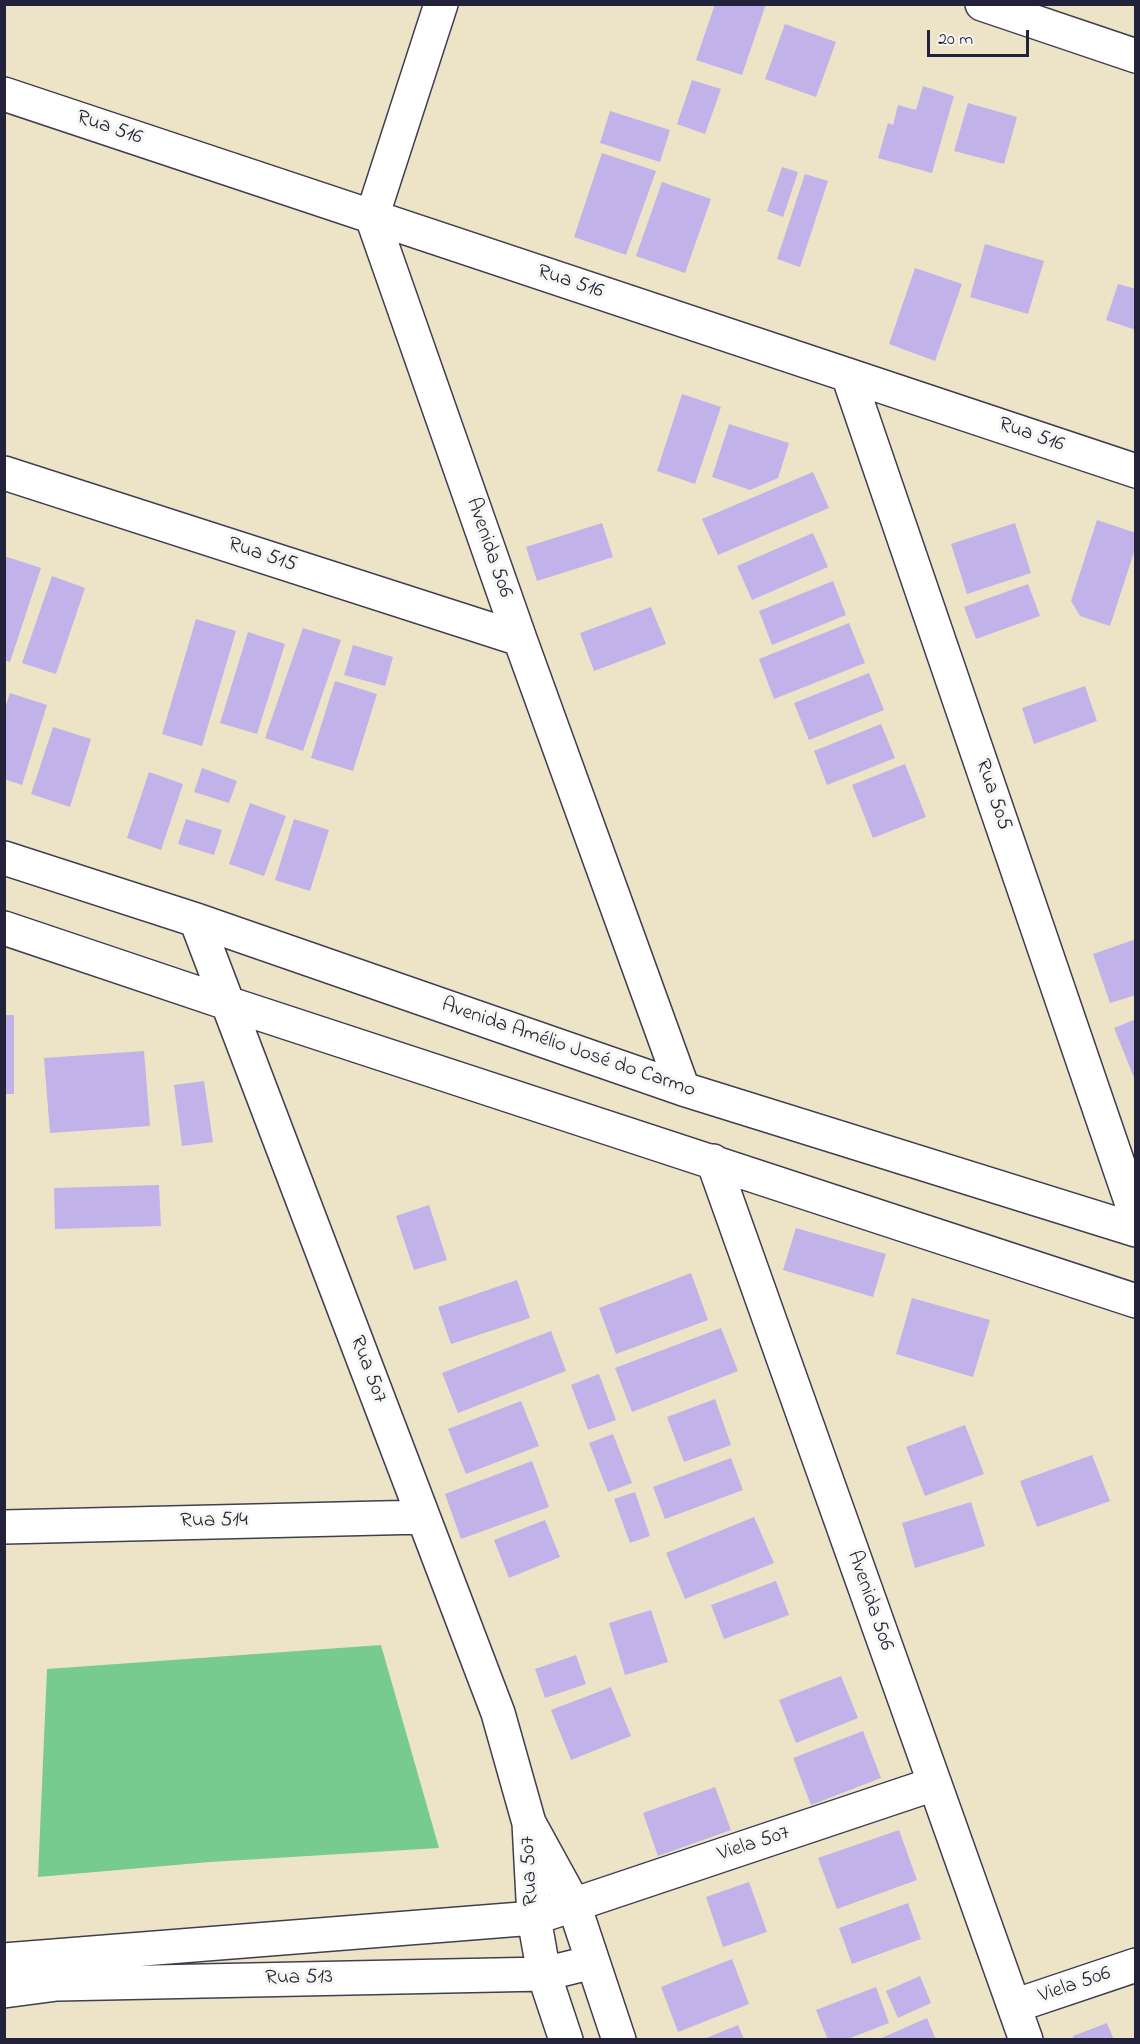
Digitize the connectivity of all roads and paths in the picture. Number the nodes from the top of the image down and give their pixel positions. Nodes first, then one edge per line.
1 (441, 4) edge
2 (982, 4) edge
3 (1136, 56) edge
4 (4, 94) edge
5 (372, 217) junction
6 (848, 375) junction
7 (1136, 471) edge
8 (4, 473) edge
9 (520, 639) junction
10 (4, 858) edge
11 (196, 920) junction
12 (4, 928) edge
13 (230, 1004) junction
14 (684, 1089) junction
15 (713, 1161) junction
16 (1136, 1216) edge
17 (1136, 1230) edge
18 (1136, 1301) edge
19 (423, 1517) junction
20 (4, 1527) edge
21 (934, 1784) junction
22 (529, 1823) junction
23 (574, 1905) junction
24 (534, 1918) junction
25 (4, 1960) edge
26 (593, 1962) junction
27 (1136, 1965) edge
28 (544, 1974) junction
29 (4, 1991) edge
30 (1014, 2006) junction
31 (566, 2040) edge
32 (619, 2040) edge
33 (1026, 2040) edge

1 - 5 street
2 - 3 street
4 - 5 street, Rua 516
5 - 6 street, Rua 516
5 - 9 street, Avenida 506
6 - 7 street, Rua 516
6 - 16 street, Rua 505
8 - 9 street, Rua 515
9 - 14 street, Avenida 506
10 - 11 street, Avenida Amélio José do Carmo
11 - 13 street, Rua 507
11 - 14 street, Avenida Amélio José do Carmo
12 - 13 street
13 - 15 street
13 - 19 street, Rua 507
14 - 17 street, Avenida Amélio José do Carmo
15 - 18 street
15 - 21 street, Avenida 506
19 - 20 street, Rua 514
19 - 22 street, Rua 507
21 - 23 street, Viela 507
21 - 30 street, Avenida 506
22 - 23 street, Rua 507
22 - 24 street, Rua 507
23 - 24 street, Rua 513
23 - 26 street, Rua 507
24 - 25 street, Rua 513
24 - 28 street, Rua 507
26 - 28 street, Rua 513
26 - 32 street, Rua 507
27 - 30 street, Viela 506
28 - 29 street, Rua 513
28 - 31 street, Rua 507
30 - 33 street, Avenida 506

